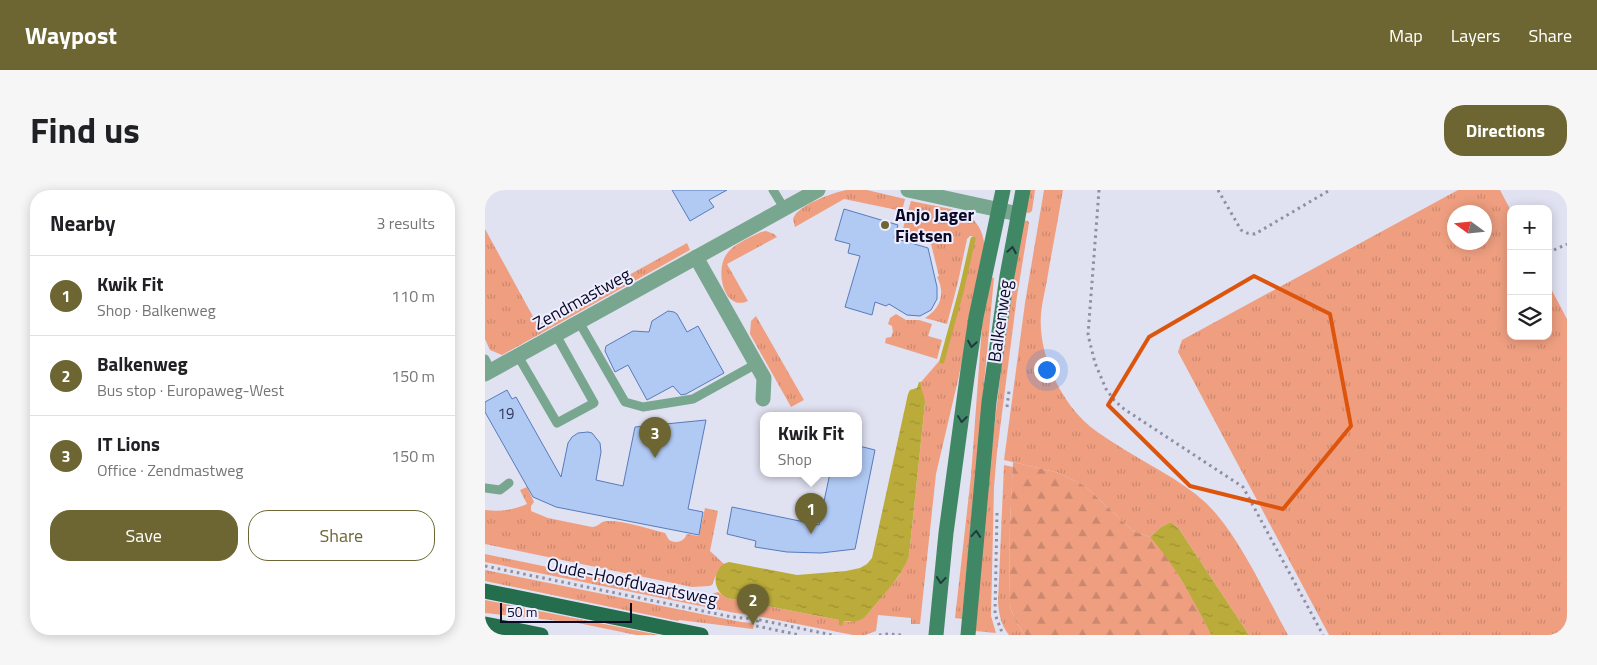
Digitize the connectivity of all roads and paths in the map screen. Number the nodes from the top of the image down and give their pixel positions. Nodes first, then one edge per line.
1 (773, 190) edge
2 (818, 190) edge
3 (911, 190) edge
4 (1003, 190) edge
5 (1023, 190) edge
6 (1099, 190) edge
7 (1218, 190) edge
8 (1330, 190) edge
9 (784, 208) junction
10 (999, 210) junction
11 (1018, 214) junction
12 (1567, 244) edge
13 (1554, 250) dead end
14 (696, 257) junction
15 (579, 322) junction
16 (556, 335) junction
17 (518, 356) junction
18 (757, 364) junction
19 (487, 368) edge
20 (1010, 382) dead end
21 (763, 399) dead end
22 (1006, 411) dead end
23 (509, 483) dead end
24 (485, 488) edge
25 (997, 508) dead end
26 (485, 566) edge
27 (485, 591) edge
28 (758, 620) junction
29 (485, 624) edge
30 (541, 635) edge
31 (701, 635) edge
32 (800, 635) edge
33 (833, 635) edge
34 (879, 635) edge
35 (902, 635) edge
36 (936, 635) edge
37 (968, 635) edge
38 (1003, 635) edge
39 (1323, 635) edge

1 - 9 lane
2 - 9 street, Zendmastweg
3 - 10 street
4 - 10 main road, Balkenweg
5 - 11 main road, Balkenweg
6 - 39 path
7 - 8 path
9 - 14 street, Zendmastweg
10 - 11 street
10 -> 36 main road, Balkenweg
37 -> 11 main road, Balkenweg
12 - 13 path
14 - 15 street, Zendmastweg
14 - 18 street
15 - 16 street, Zendmastweg
15 - 18 lane
16 - 17 street, Zendmastweg
16 - 17 lane
17 - 19 street, Zendmastweg
18 - 21 street
20 - 22 path, Balkenweg
23 - 24 lane
25 - 38 path
26 - 28 path, Oude-Hoofdvaartsweg
27 - 31 main road
28 - 32 path
28 - 33 path, Oude-Hoofdvaartsweg
29 - 30 main road
34 - 35 path

